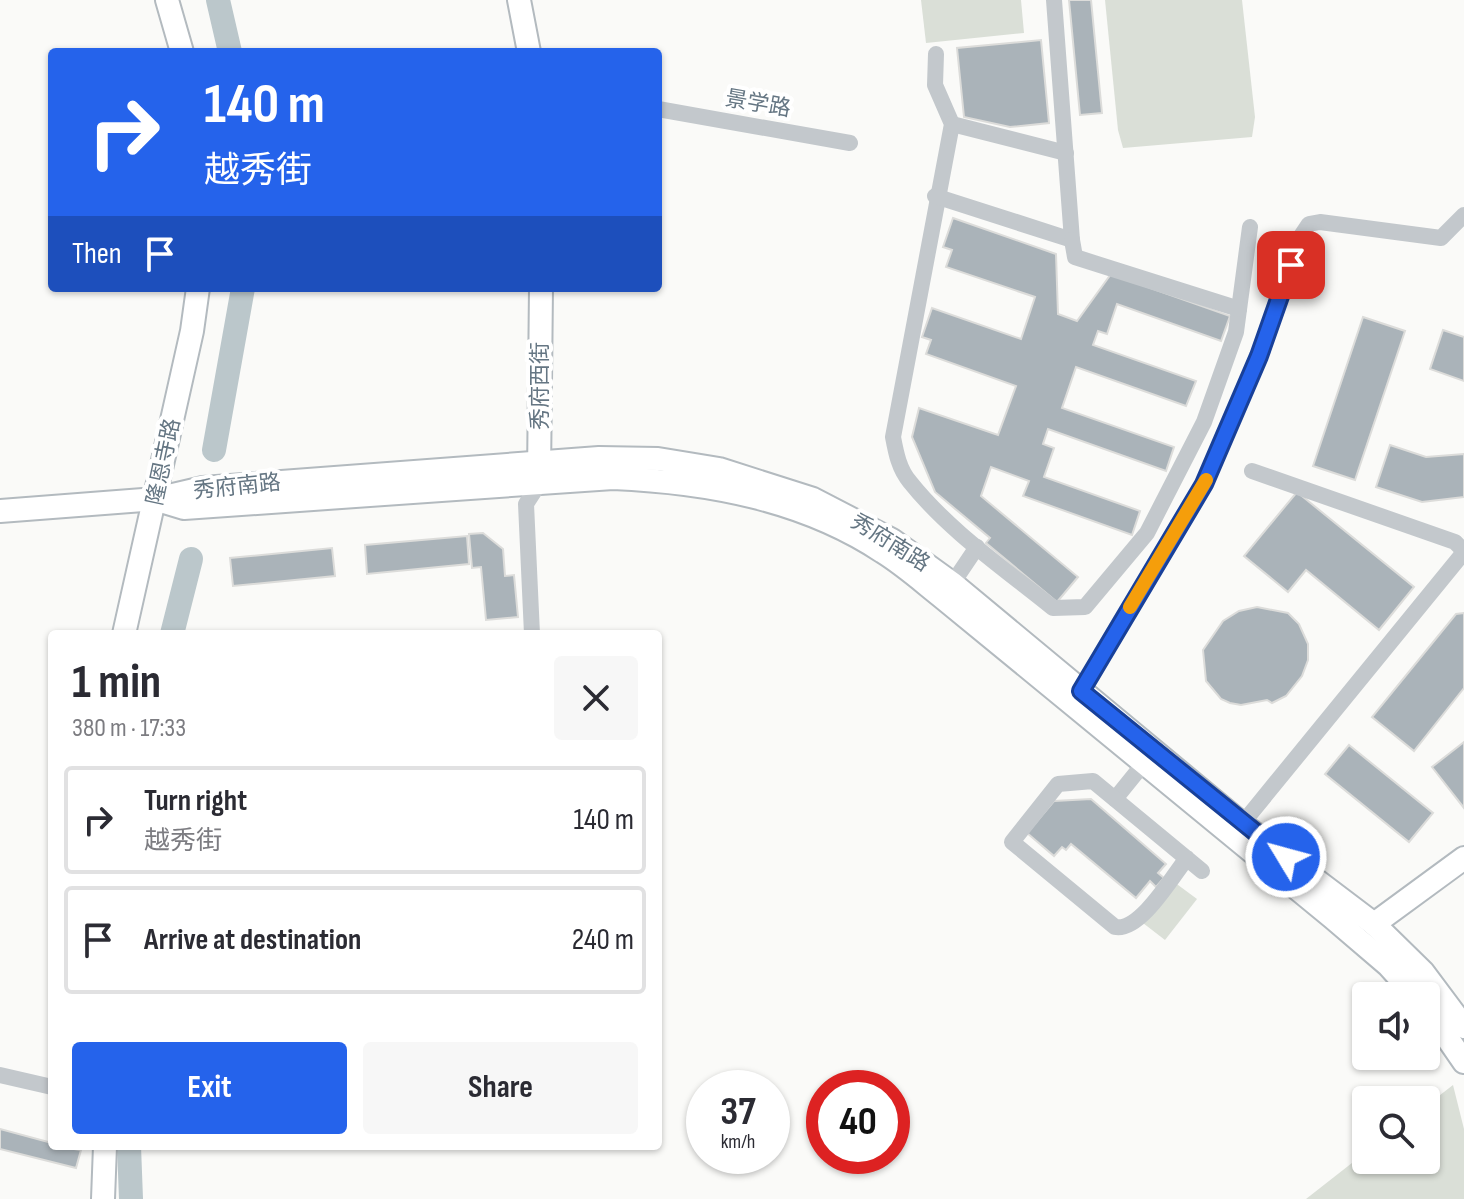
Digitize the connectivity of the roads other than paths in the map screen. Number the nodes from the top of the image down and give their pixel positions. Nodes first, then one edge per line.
1 (167, 0) edge
2 (519, 0) edge
3 (1054, 0) edge
4 (181, 48) edge
5 (528, 48) edge
6 (936, 54) dead end
7 (662, 110) edge
8 (952, 124) junction
9 (850, 143) dead end
10 (1066, 153) junction
11 (935, 196) junction
12 (1464, 215) edge
13 (1250, 227) dead end
14 (1072, 240) junction
15 (197, 292) edge
16 (541, 292) edge
17 (1239, 309) junction
18 (1252, 471) dead end
19 (540, 473) junction
20 (156, 499) junction
21 (0, 511) edge
22 (977, 547) junction
23 (1464, 552) edge
24 (948, 591) junction
25 (125, 630) edge
26 (532, 630) edge
27 (1081, 691) junction
28 (1149, 757) junction
29 (1115, 799) junction
30 (1242, 824) junction
31 (1187, 858) junction
32 (1464, 858) edge
33 (1202, 871) dead end
34 (1374, 924) junction
35 (1403, 982) edge
36 (1440, 1027) edge
37 (1464, 1027) edge
38 (1464, 1062) edge
39 (0, 1075) edge
40 (48, 1086) edge
41 (105, 1150) edge
42 (103, 1199) edge

1 - 4 street
2 - 5 street
3 - 10 street
6 - 8 street
7 - 9 street, 景学路
8 - 10 street
8 - 11 street
10 - 14 street
11 - 14 street
11 - 22 street
12 - 27 street
13 - 17 street
14 - 17 street
15 - 20 street, 隆恩寺路
16 - 19 street, 秀府西街
17 - 22 street
18 - 23 street
19 - 20 street, 秀府南路
19 - 24 street, 秀府南路
19 - 26 street
20 - 21 street, 秀府南路
20 - 25 street, 隆恩寺路
22 - 24 street
23 - 30 street
24 - 27 street, 秀府南路
24 - 28 street, 秀府南路
27 - 28 street, 秀府南路
28 - 29 street
28 - 30 street, 秀府南路
28 - 35 street, 秀府南路
29 - 31 street
29 - 31 street
30 - 34 street, 秀府南路
31 - 33 street
32 - 34 street
34 - 37 street, 秀府南路
36 - 38 street
39 - 40 street
41 - 42 street

